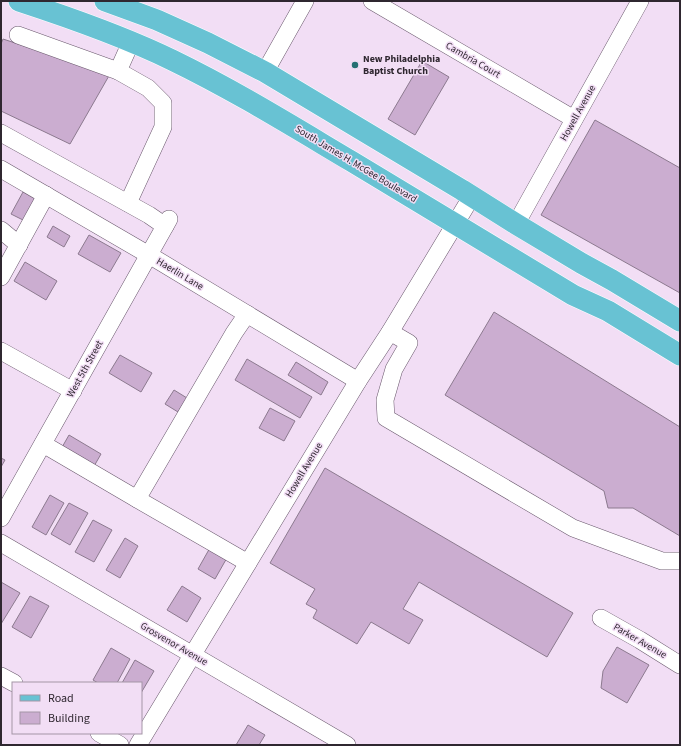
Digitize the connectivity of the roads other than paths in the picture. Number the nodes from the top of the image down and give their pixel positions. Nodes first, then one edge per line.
1 (19, 1) edge
2 (105, 1) edge
3 (305, 1) edge
4 (372, 1) edge
5 (640, 1) edge
6 (18, 35) dead end
7 (131, 42) junction
8 (118, 71) junction
9 (266, 72) junction
10 (574, 119) junction
11 (1, 133) edge
12 (1, 169) edge
13 (46, 195) junction
14 (472, 196) junction
15 (128, 203) junction
16 (456, 224) junction
17 (516, 224) junction
18 (1, 230) edge
19 (19, 245) junction
20 (149, 255) junction
21 (1, 277) edge
22 (247, 314) junction
23 (680, 321) edge
24 (390, 332) junction
25 (1, 351) edge
26 (680, 355) edge
27 (358, 381) junction
28 (73, 391) junction
29 (43, 444) junction
30 (137, 499) junction
31 (1, 518) edge
32 (1, 543) edge
33 (680, 561) edge
34 (248, 563) junction
35 (601, 618) dead end
36 (192, 654) junction
37 (680, 665) edge
38 (1, 676) edge
39 (12, 682) edge
40 (101, 734) edge
41 (120, 745) edge
42 (138, 745) edge
43 (347, 745) edge

1 - 7 main road, South James H. McGee Boulevard
2 - 9 main road
3 - 9 street
4 - 10 street, Cambria Court
5 - 10 street, Howell Avenue
6 - 8 street
7 - 8 street
7 - 16 main road, South James H. McGee Boulevard
8 - 15 street
9 - 14 main road
10 - 17 street, Howell Avenue
11 - 15 street
12 - 13 street, Haerlin Lane
13 - 19 street
13 - 20 street, Haerlin Lane
14 - 16 street, Howell Avenue
14 - 17 main road
15 - 20 street, West 5th Street
16 - 24 street, Howell Avenue
16 - 26 main road, South James H. McGee Boulevard
17 - 23 main road
18 - 19 street
19 - 21 street
20 - 22 street, Haerlin Lane
20 - 28 street, West 5th Street
22 - 27 street, Haerlin Lane
22 - 30 street
24 - 27 street, Howell Avenue
24 - 33 street
25 - 28 street
27 - 34 street, Howell Avenue
28 - 29 street, West 5th Street
29 - 30 street
29 - 31 street, West 5th Street
30 - 34 street
32 - 36 street, Grosvenor Avenue
34 - 36 street, Howell Avenue
35 - 37 street, Parker Avenue
36 - 42 street, Howell Avenue
36 - 43 street, Grosvenor Avenue
38 - 39 street
40 - 41 street

